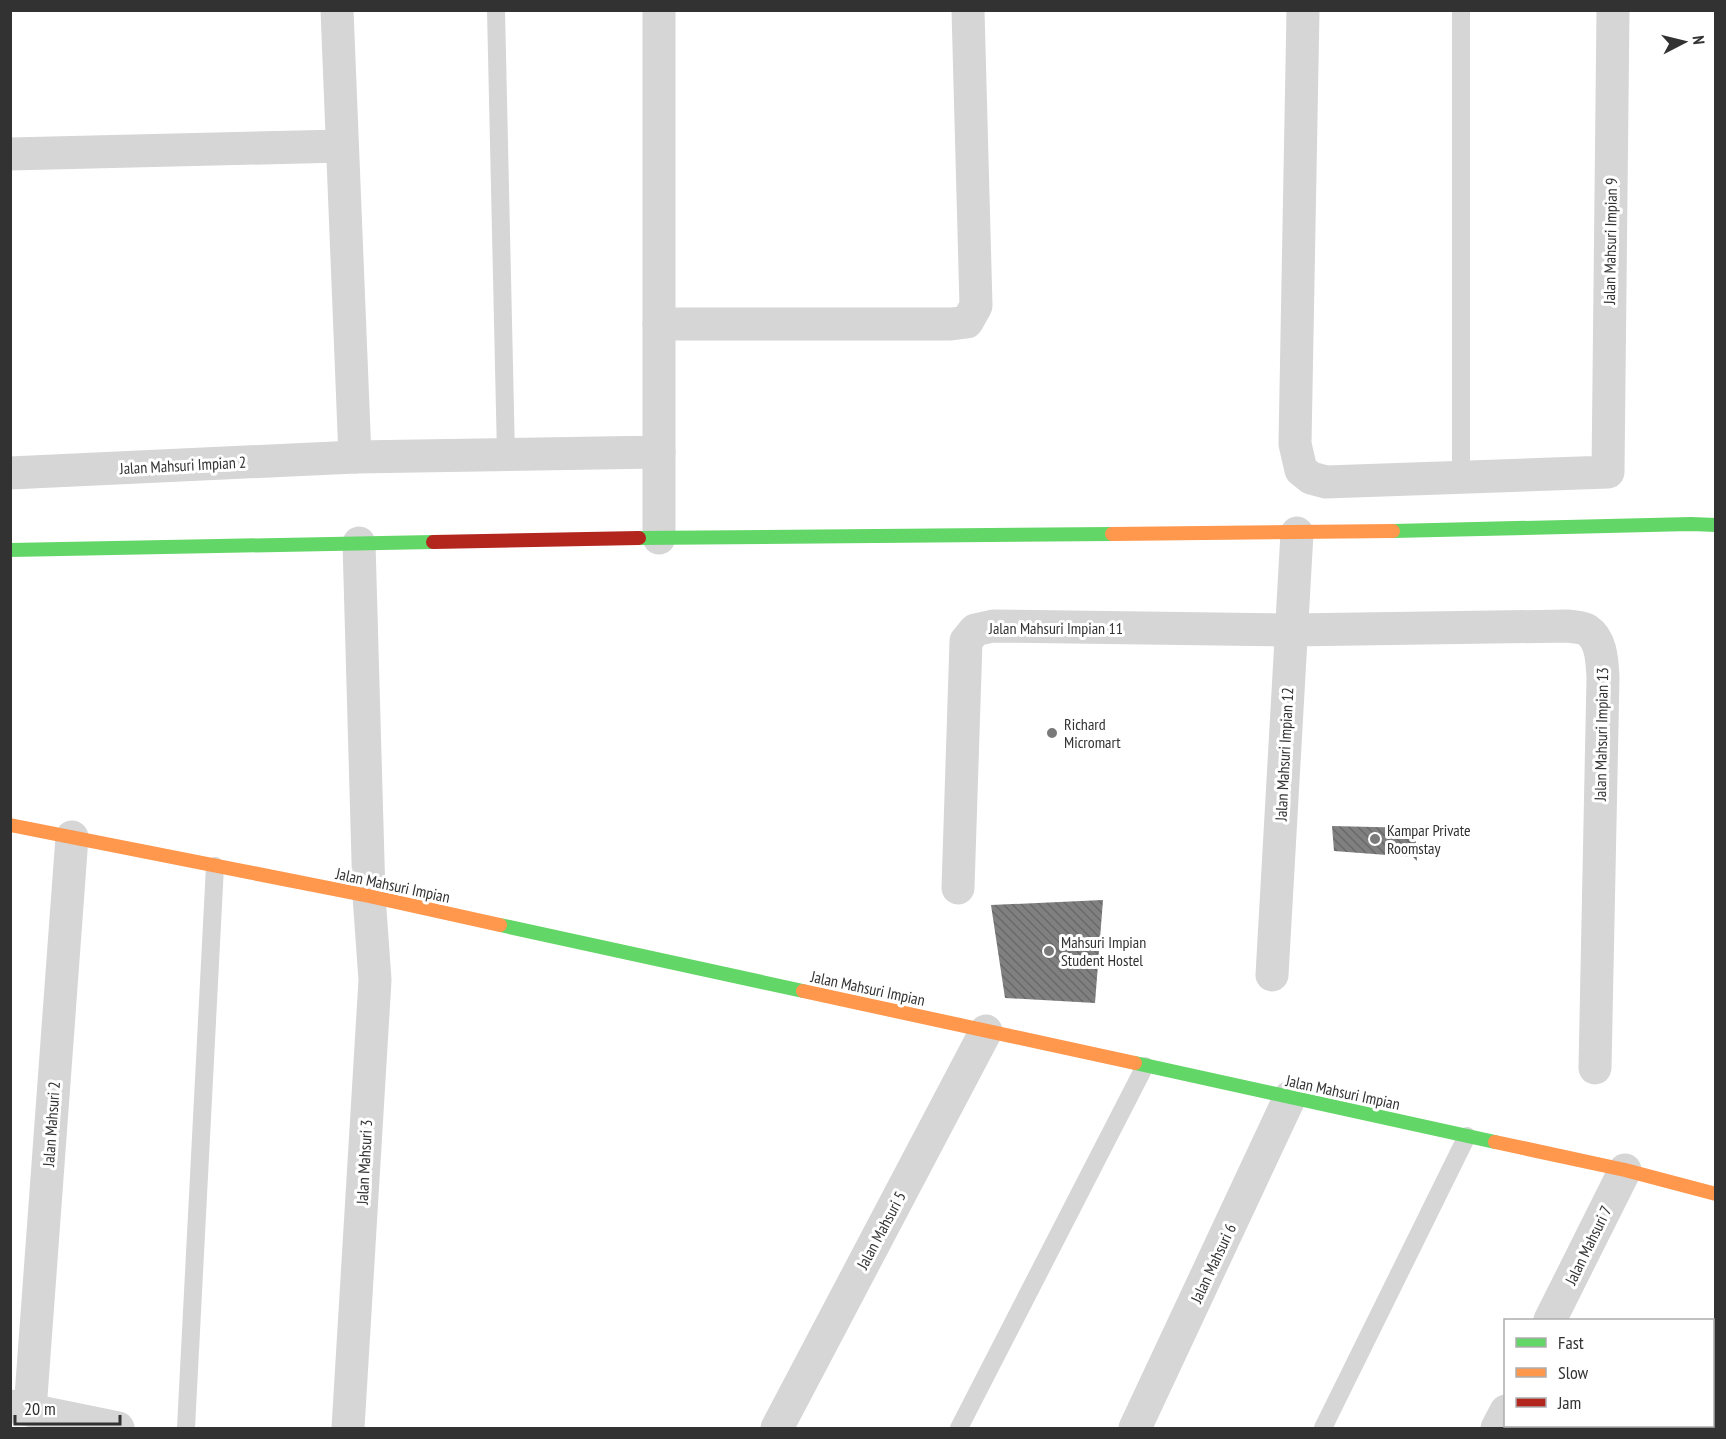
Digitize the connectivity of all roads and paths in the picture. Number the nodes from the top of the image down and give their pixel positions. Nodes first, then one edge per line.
1 (337, 10) edge
2 (496, 10) edge
3 (659, 10) edge
4 (968, 10) edge
5 (1303, 10) edge
6 (1461, 10) edge
7 (1613, 10) edge
8 (342, 146) junction
9 (10, 154) edge
10 (659, 324) junction
11 (659, 452) junction
12 (506, 455) junction
13 (355, 457) junction
14 (10, 473) edge
15 (1461, 478) junction
16 (1716, 525) edge
17 (1297, 533) junction
18 (659, 538) junction
19 (359, 543) junction
20 (10, 550) edge
21 (1291, 630) junction
22 (10, 825) edge
23 (72, 837) junction
24 (215, 866) junction
25 (958, 888) dead end
26 (369, 896) junction
27 (1272, 975) dead end
28 (986, 1031) junction
29 (1145, 1066) junction
30 (1595, 1068) dead end
31 (1290, 1097) junction
32 (1467, 1136) junction
33 (1625, 1170) junction
34 (1716, 1194) edge
35 (1550, 1319) edge
36 (20, 1408) edge
37 (118, 1428) edge
38 (186, 1428) edge
39 (348, 1428) edge
40 (777, 1428) edge
41 (959, 1428) edge
42 (1135, 1428) edge
43 (1323, 1428) edge

1 - 8 street
2 - 12 lane
3 - 10 street
4 - 10 street
5 - 15 street
6 - 15 lane
7 - 15 street, Jalan Mahsuri Impian 9
8 - 9 street
8 - 13 street
10 - 11 street
11 - 12 street, Jalan Mahsuri Impian 2
11 - 18 street
12 - 13 street, Jalan Mahsuri Impian 2
13 - 14 street, Jalan Mahsuri Impian 2
16 - 17 street
17 - 18 street
17 - 21 street, Jalan Mahsuri Impian 12
18 - 19 street
19 - 20 street
19 - 26 street, Jalan Mahsuri 3
21 - 25 street, Jalan Mahsuri Impian 11
21 - 27 street, Jalan Mahsuri Impian 12
21 - 30 street, Jalan Mahsuri Impian 13
22 - 23 street, Jalan Mahsuri Impian
23 - 24 street, Jalan Mahsuri Impian
23 - 36 street, Jalan Mahsuri 2
24 - 26 street, Jalan Mahsuri Impian
24 - 38 lane
26 - 28 street, Jalan Mahsuri Impian
26 - 39 street, Jalan Mahsuri 3
28 - 29 street, Jalan Mahsuri Impian
28 - 40 street, Jalan Mahsuri 5
29 - 31 street, Jalan Mahsuri Impian
29 - 41 lane
31 - 32 street, Jalan Mahsuri Impian
31 - 42 street, Jalan Mahsuri 6
32 - 33 street, Jalan Mahsuri Impian
32 - 43 lane
33 - 34 street, Jalan Mahsuri Impian
33 - 35 street, Jalan Mahsuri 7
36 - 37 street

